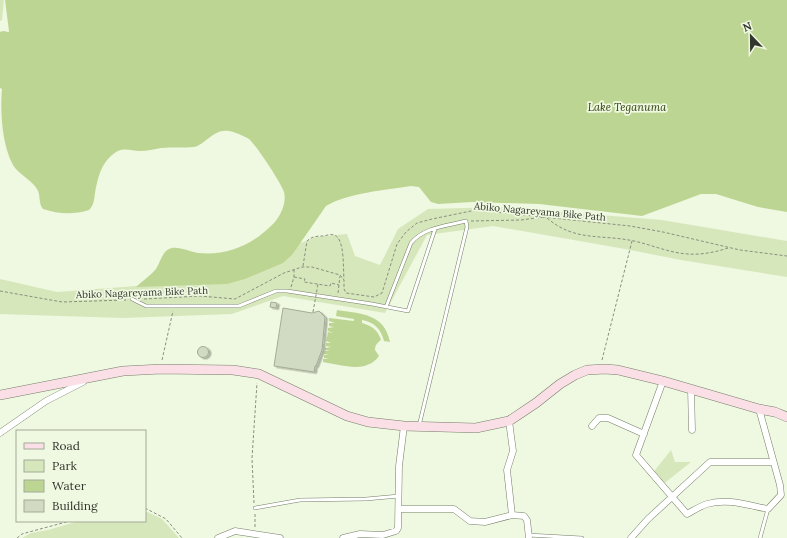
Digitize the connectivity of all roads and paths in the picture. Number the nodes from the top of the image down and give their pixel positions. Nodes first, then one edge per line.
1 (546, 217) junction
2 (466, 222) junction
3 (435, 229) junction
4 (632, 241) junction
5 (728, 248) junction
6 (787, 256) edge
7 (302, 267) junction
8 (294, 269) junction
9 (340, 275) junction
10 (294, 278) junction
11 (344, 280) junction
12 (318, 284) junction
13 (292, 285) dead end
14 (339, 285) junction
15 (1, 291) edge
16 (338, 292) dead end
17 (132, 299) junction
18 (174, 305) junction
19 (386, 307) junction
20 (313, 312) dead end
21 (162, 369) junction
22 (600, 369) junction
23 (259, 374) junction
24 (99, 375) junction
25 (663, 381) junction
26 (691, 389) junction
27 (0, 395) edge
28 (759, 409) junction
29 (787, 417) edge
30 (509, 421) junction
31 (404, 426) junction
32 (419, 426) junction
33 (592, 426) dead end
34 (692, 430) dead end
35 (0, 433) edge
36 (644, 434) junction
37 (774, 462) junction
38 (399, 496) junction
39 (672, 497) junction
40 (784, 497) edge
41 (255, 508) junction
42 (146, 509) edge
43 (399, 509) junction
44 (768, 509) junction
45 (512, 516) junction
46 (66, 522) edge
47 (254, 534) junction
48 (228, 536) edge
49 (383, 536) edge
50 (528, 537) edge
51 (17, 538) edge
52 (182, 538) edge
53 (218, 538) edge
54 (280, 538) edge
55 (343, 538) edge
56 (582, 538) edge
57 (631, 538) edge
58 (760, 538) edge

1 - 2 path
1 - 4 path
1 - 5 path, Abiko Nagareyama Bike Path
1 - 11 path, Abiko Nagareyama Bike Path
2 - 3 lane
2 - 32 lane
3 - 19 lane
3 - 19 lane
4 - 5 path
4 - 22 path
5 - 6 path, Abiko Nagareyama Bike Path
7 - 8 path, Abiko Nagareyama Bike Path
7 - 9 path, Abiko Nagareyama Bike Path
7 - 11 path
8 - 10 path
8 - 17 path, Abiko Nagareyama Bike Path
9 - 11 path, Abiko Nagareyama Bike Path
9 - 14 path
10 - 12 path
10 - 13 path
12 - 14 path
12 - 20 path, bridge
14 - 16 path
15 - 17 path, Abiko Nagareyama Bike Path
17 - 18 lane
18 - 19 lane
18 - 21 path
21 - 23 street
21 - 24 street
22 - 25 street
22 - 30 street
23 - 31 street
23 - 41 path
24 - 27 street
24 - 35 street
25 - 26 street
25 - 36 street
26 - 28 street
26 - 34 street
28 - 29 street
28 - 37 street
30 - 32 street
30 - 45 street
31 - 32 street
31 - 38 street
33 - 36 street
36 - 39 street
37 - 39 street
37 - 40 street
38 - 41 lane
38 - 43 street
39 - 44 street
39 - 57 street
40 - 44 street
41 - 47 path
42 - 52 path
43 - 45 street
43 - 49 street
44 - 58 lane
45 - 50 street
46 - 51 path
47 - 48 street
47 - 54 street
48 - 53 street
49 - 55 street
50 - 56 lane

